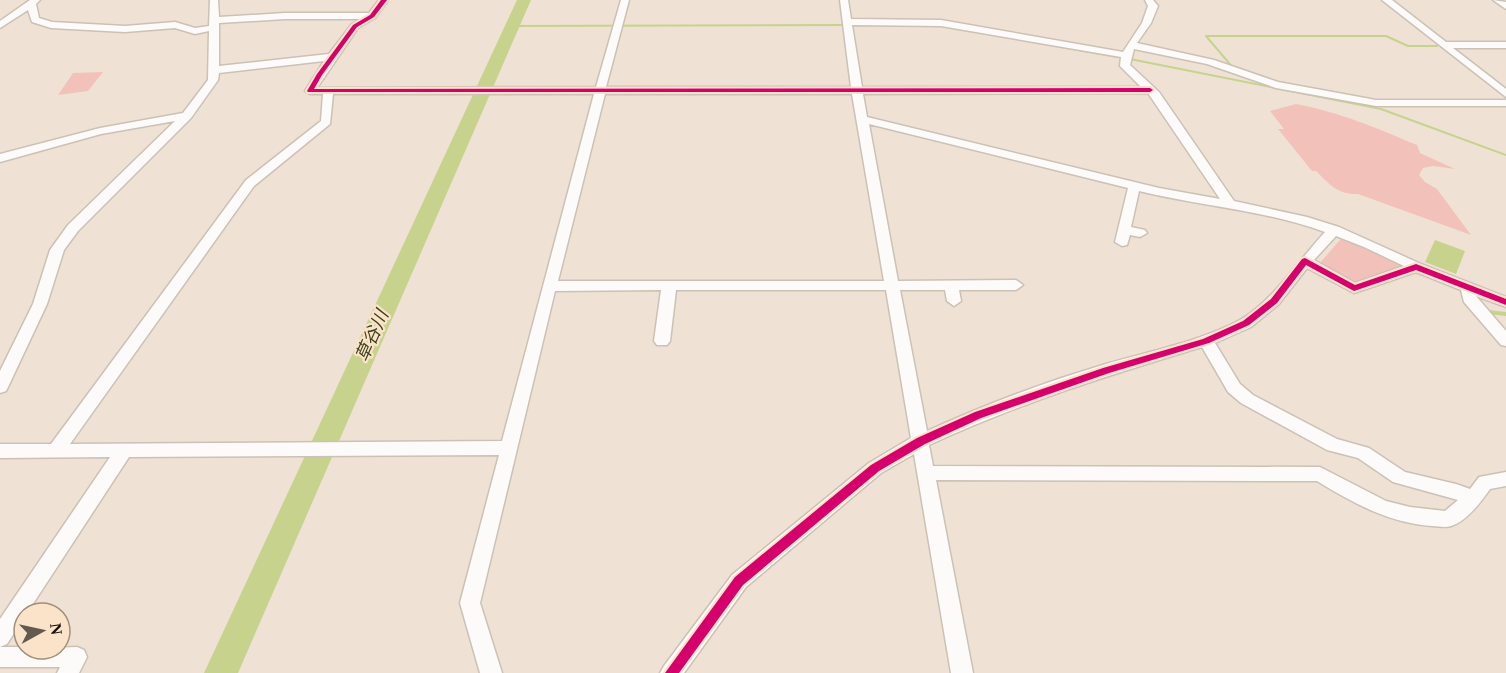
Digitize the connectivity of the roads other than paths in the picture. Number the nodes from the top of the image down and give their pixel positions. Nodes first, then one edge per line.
1 (214, 0) edge
2 (384, 0) edge
3 (625, 0) edge
4 (844, 0) edge
5 (1149, 0) edge
6 (1386, 0) edge
7 (1497, 0) edge
8 (34, 2) edge
9 (1506, 6) edge
10 (372, 16) junction
11 (846, 22) junction
12 (214, 24) junction
13 (0, 25) edge
14 (1443, 45) junction
15 (1506, 45) edge
16 (1128, 50) junction
17 (331, 57) junction
18 (214, 70) junction
19 (857, 90) junction
20 (1150, 90) junction
21 (600, 91) junction
22 (328, 92) junction
23 (1506, 94) edge
24 (1506, 104) edge
25 (187, 116) junction
26 (863, 118) junction
27 (0, 158) edge
28 (1135, 186) junction
29 (1230, 204) junction
30 (1334, 230) junction
31 (1140, 233) dead end
32 (1305, 261) junction
33 (1416, 267) junction
34 (893, 285) junction
35 (951, 285) junction
36 (1016, 285) dead end
37 (551, 286) junction
38 (669, 286) junction
39 (1468, 288) junction
40 (954, 301) dead end
41 (1506, 302) edge
42 (662, 340) dead end
43 (1206, 340) junction
44 (1506, 341) edge
45 (0, 387) edge
46 (921, 441) junction
47 (509, 448) junction
48 (56, 450) junction
49 (124, 450) junction
50 (0, 451) edge
51 (927, 473) junction
52 (1506, 479) edge
53 (1473, 499) junction
54 (0, 636) edge
55 (0, 657) edge
56 (68, 673) edge
57 (491, 673) edge
58 (671, 673) edge
59 (962, 673) edge

1 - 12 street
2 - 10 street
3 - 21 street
4 - 11 street
5 - 16 street
6 - 14 street
7 - 9 street
8 - 12 street
8 - 13 street
10 - 12 street
10 - 17 street
11 - 16 street
11 - 19 street
12 - 18 street
14 - 15 street
14 - 23 street
16 - 20 street
16 - 24 street
17 - 18 street
17 - 22 street
18 - 25 street
19 - 20 street
19 - 21 street
19 - 26 street
20 - 29 street
21 - 22 street
21 - 37 street
22 - 48 street
25 - 27 street
25 - 45 street
26 - 28 street
26 - 34 street
28 - 29 street
28 - 31 street
29 - 30 street
30 - 32 street
30 - 33 street
32 - 33 street
32 - 43 street
33 - 39 street
34 - 35 street
34 - 38 street
34 - 46 street
35 - 36 street
35 - 40 street
37 - 38 street
37 - 47 street
38 - 42 street
39 - 41 street
39 - 44 street
43 - 46 street
43 - 53 street
46 - 51 street
46 - 58 street
47 - 49 street
47 - 57 street
48 - 49 street
48 - 50 street
49 - 54 street
51 - 53 street
51 - 59 street
52 - 53 street
55 - 56 street

